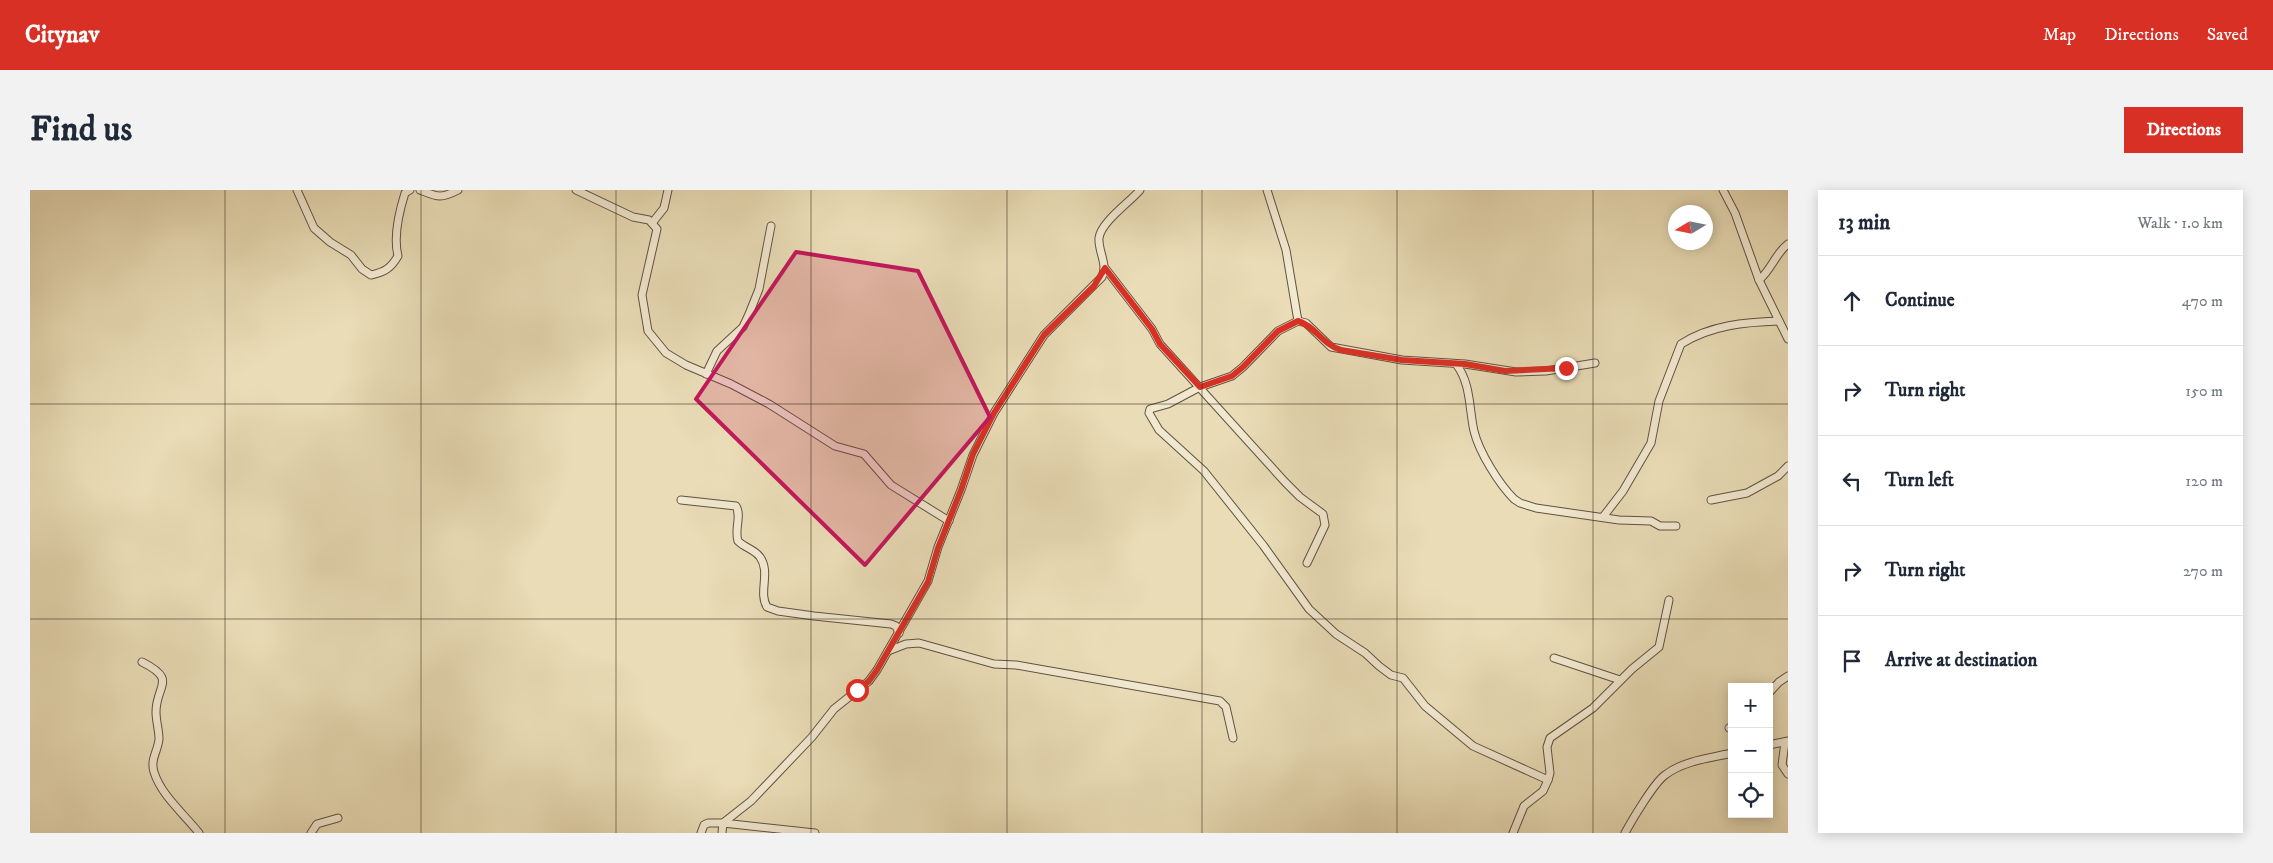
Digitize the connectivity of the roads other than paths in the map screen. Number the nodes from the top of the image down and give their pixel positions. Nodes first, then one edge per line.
1 (297, 190) edge
2 (410, 190) edge
3 (420, 190) edge
4 (458, 190) edge
5 (576, 190) edge
6 (668, 190) edge
7 (1140, 190) edge
8 (1267, 190) edge
9 (1723, 190) edge
10 (653, 222) junction
11 (771, 226) dead end
12 (1788, 244) edge
13 (1105, 268) junction
14 (1759, 280) junction
15 (1298, 321) junction
16 (1780, 321) junction
17 (1788, 339) edge
18 (1595, 363) dead end
19 (1456, 364) junction
20 (706, 374) junction
21 (1200, 387) junction
22 (1788, 466) edge
23 (681, 500) dead end
24 (1711, 500) dead end
25 (1603, 517) junction
26 (949, 521) junction
27 (1676, 526) dead end
28 (1307, 563) dead end
29 (1669, 600) dead end
30 (899, 634) junction
31 (888, 652) junction
32 (1554, 658) dead end
33 (142, 662) dead end
34 (1788, 676) edge
35 (1620, 680) junction
36 (1773, 689) edge
37 (1232, 738) dead end
38 (1786, 741) edge
39 (1773, 744) edge
40 (1728, 753) edge
41 (1788, 774) edge
42 (1548, 780) junction
43 (338, 818) dead end
44 (723, 823) junction
45 (199, 833) edge
46 (311, 833) edge
47 (701, 833) edge
48 (722, 833) edge
49 (815, 833) edge
50 (1513, 833) edge
51 (1625, 833) edge

1 - 2 street
3 - 4 street
5 - 10 street
6 - 10 street
7 - 13 street
8 - 15 street
9 - 14 street
10 - 20 street
11 - 20 street
12 - 14 street
13 - 21 street
13 - 26 street
14 - 16 street
15 - 19 street
15 - 21 street
16 - 17 street
16 - 25 street
18 - 19 street
19 - 25 street
20 - 26 street
21 - 28 street
21 - 42 street
22 - 24 street
23 - 30 street
25 - 27 street
26 - 30 street
29 - 35 street
30 - 31 street
31 - 37 street
31 - 44 street
32 - 35 street
33 - 45 street
34 - 36 street
35 - 42 street
38 - 39 street
38 - 41 street
40 - 51 street
42 - 50 street
43 - 46 street
44 - 47 street
44 - 48 street
44 - 49 street

